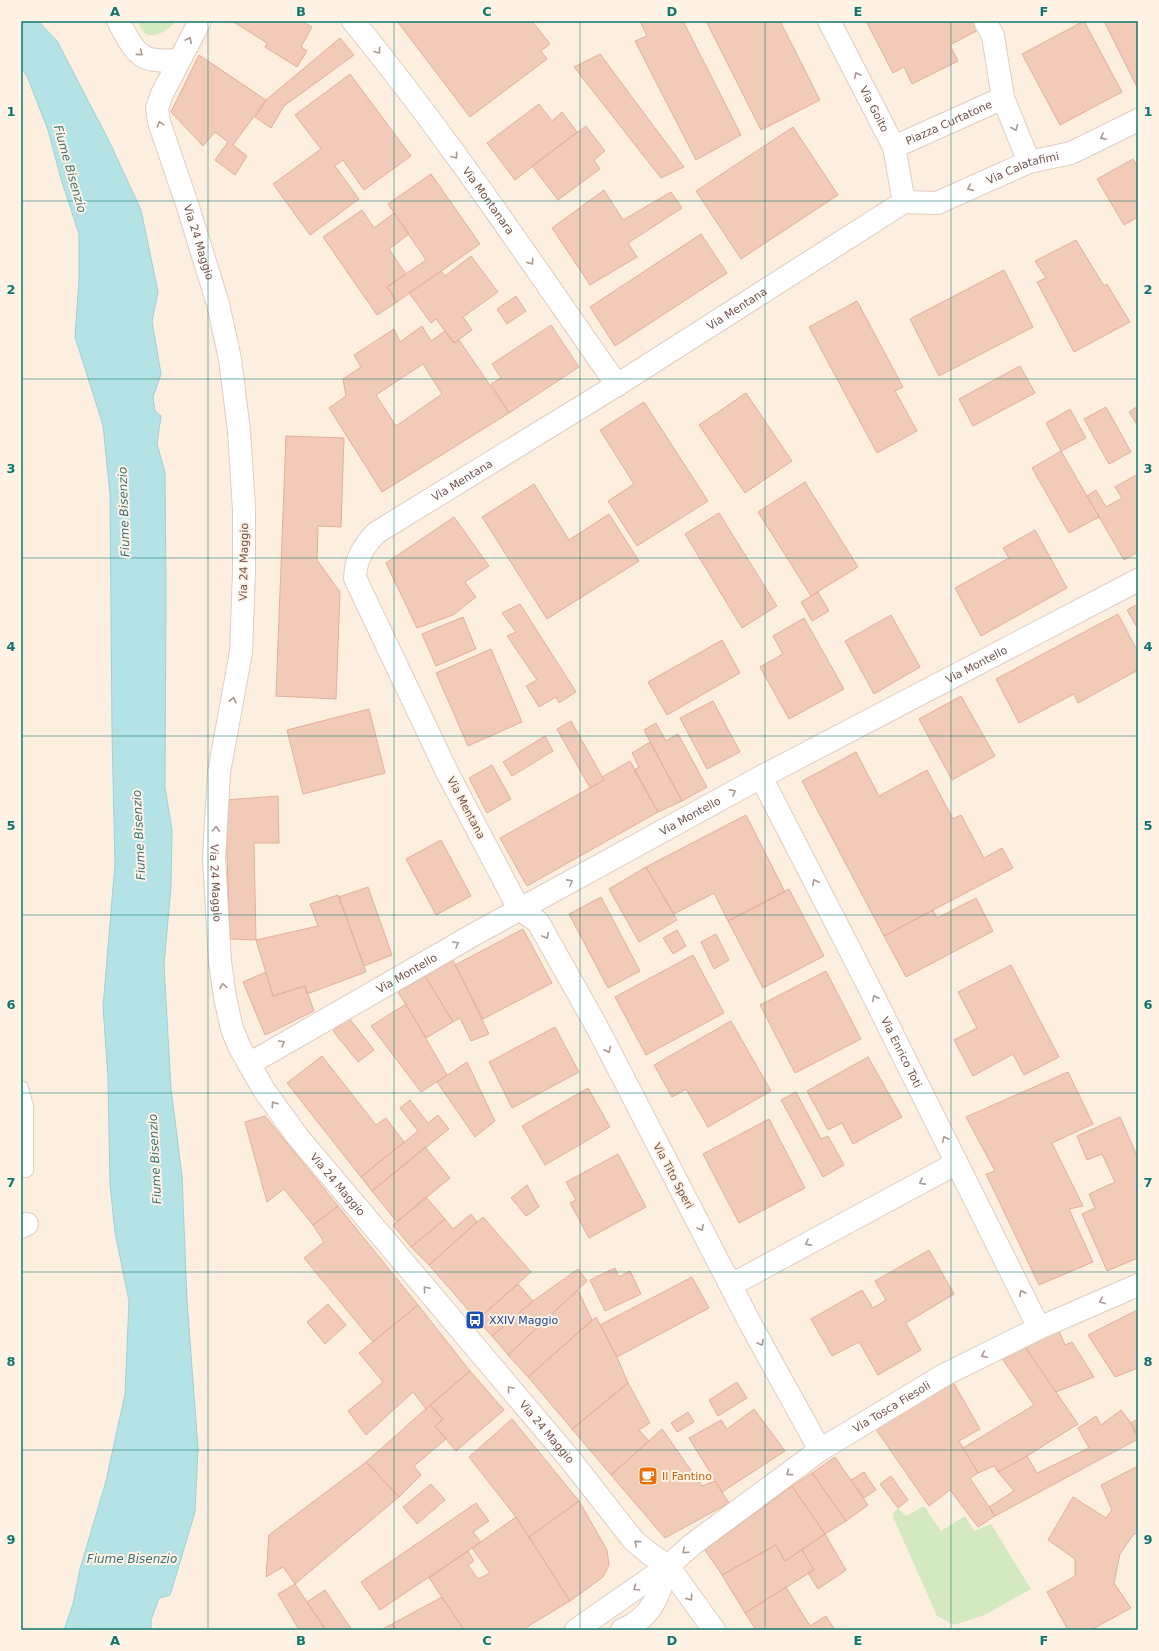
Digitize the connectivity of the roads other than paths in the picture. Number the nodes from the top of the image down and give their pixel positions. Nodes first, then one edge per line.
1 (118, 21) edge
2 (200, 21) edge
3 (353, 21) edge
4 (829, 21) edge
5 (985, 21) edge
6 (179, 60) junction
7 (1003, 98) junction
8 (1138, 120) edge
9 (894, 147) junction
10 (1029, 162) junction
11 (904, 202) junction
12 (616, 385) junction
13 (1138, 580) edge
14 (761, 777) junction
15 (519, 909) junction
16 (249, 1064) junction
17 (21, 1088) edge
18 (957, 1163) junction
19 (26, 1170) dead end
20 (731, 1285) junction
21 (1138, 1285) edge
22 (1039, 1328) junction
23 (820, 1450) junction
24 (668, 1566) junction
25 (576, 1630) edge
26 (622, 1630) edge
27 (714, 1630) edge

1 -> 6 street
6 -> 2 street, Via 24 Maggio
3 -> 12 street, Via Montanara
9 -> 4 street, Via Goito
5 - 7 street, Piazza Curtatone
16 -> 6 street, Via 24 Maggio
7 - 9 street, Piazza Curtatone
7 -> 10 street, Piazza Curtatone
8 -> 10 street, Via Calatafimi
9 - 11 street, Via Goito
10 -> 11 street, Via Calatafimi
11 - 12 street, Via Mentana
12 - 15 street, Via Mentana
13 - 14 street, Via Montello
15 -> 14 street, Via Montello
18 -> 14 street, Via Enrico Toti
16 -> 15 street, Via Montello
15 -> 20 street, Via Tito Speri
24 -> 16 street, Via 24 Maggio
17 - 19 lane
18 -> 20 street
22 -> 18 street, Via Enrico Toti
20 -> 23 street, Via Tito Speri
21 -> 22 street, Via Tosca Fiesoli
22 -> 23 street, Via Tosca Fiesoli
23 -> 24 street, Via Tosca Fiesoli
24 -> 25 street, Via Tosca Fiesoli
24 - 26 street
24 -> 27 street, Via 24 Maggio

